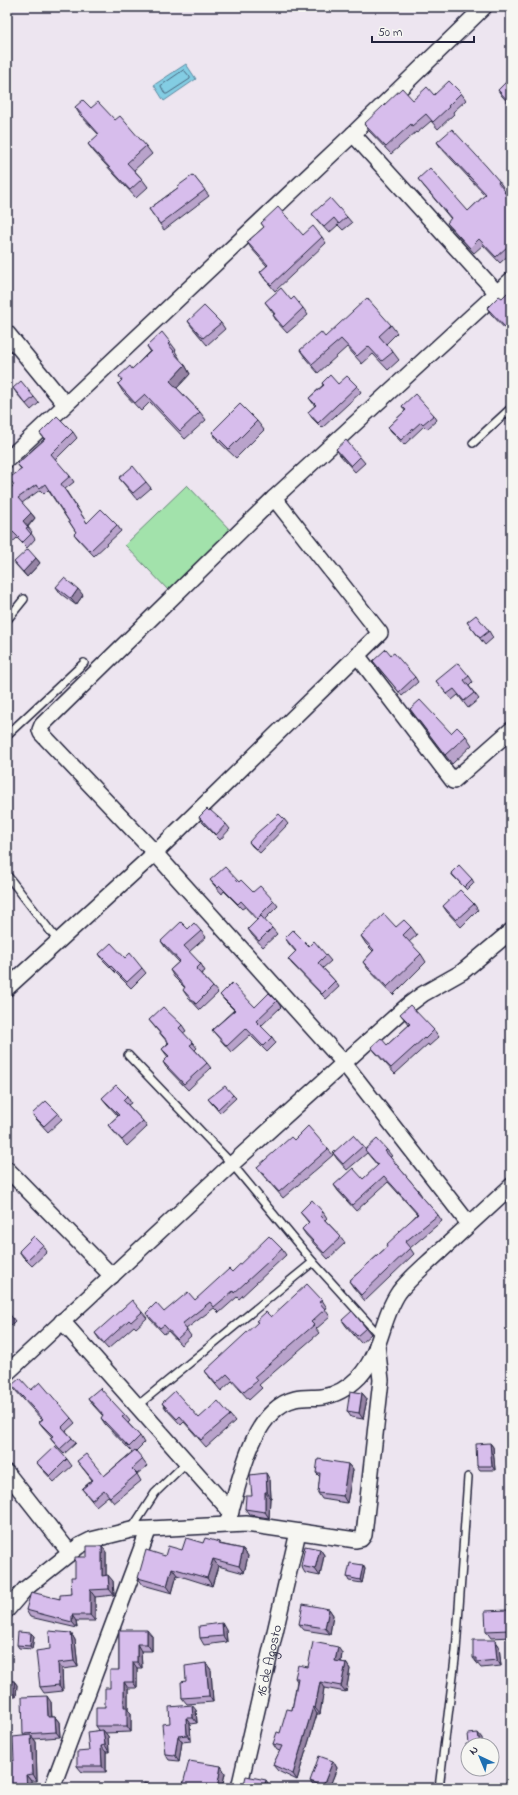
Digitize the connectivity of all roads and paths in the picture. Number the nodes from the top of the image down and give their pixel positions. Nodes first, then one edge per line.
1 (484, 7) edge
2 (353, 134) junction
3 (511, 280) edge
4 (497, 293) junction
5 (7, 333) edge
6 (65, 404) junction
7 (511, 408) edge
8 (472, 443) dead end
9 (7, 460) edge
10 (274, 498) junction
11 (24, 599) dead end
12 (7, 620) edge
13 (357, 655) junction
14 (84, 663) dead end
15 (511, 730) edge
16 (7, 735) edge
17 (155, 853) junction
18 (7, 875) edge
19 (511, 931) edge
20 (58, 941) junction
21 (7, 988) edge
22 (128, 1055) dead end
23 (344, 1064) junction
24 (232, 1164) junction
25 (7, 1169) edge
26 (511, 1186) edge
27 (468, 1224) junction
28 (313, 1262) junction
29 (112, 1276) junction
30 (62, 1321) junction
31 (378, 1340) junction
32 (7, 1373) edge
33 (137, 1406) junction
34 (187, 1462) junction
35 (7, 1473) edge
36 (468, 1477) dead end
37 (229, 1518) junction
38 (131, 1530) junction
39 (148, 1531) junction
40 (298, 1532) junction
41 (70, 1553) junction
42 (7, 1610) edge
43 (52, 1788) edge
44 (239, 1788) edge
45 (439, 1788) edge

1 - 2 street
2 - 4 street
2 - 6 street
3 - 4 street
4 - 10 street
5 - 6 street
6 - 9 street
7 - 8 lane
10 - 13 street
10 - 17 street
11 - 12 lane
13 - 15 street
13 - 17 street
14 - 16 lane
17 - 20 street
17 - 23 street
18 - 20 lane
19 - 23 street
20 - 21 street
22 - 24 lane
23 - 24 street
23 - 27 street
24 - 28 lane
24 - 29 street
25 - 29 street
26 - 27 street
27 - 31 street
28 - 31 lane
28 - 33 lane
29 - 30 street
30 - 32 street
30 - 33 street
31 - 37 street
31 - 40 street
33 - 34 street
34 - 37 street
34 - 38 lane
35 - 41 street
36 - 45 lane
37 - 39 street
37 - 40 street
38 - 39 street
38 - 41 street
39 - 43 street
40 - 44 street, 16 de Agosto
41 - 42 street

